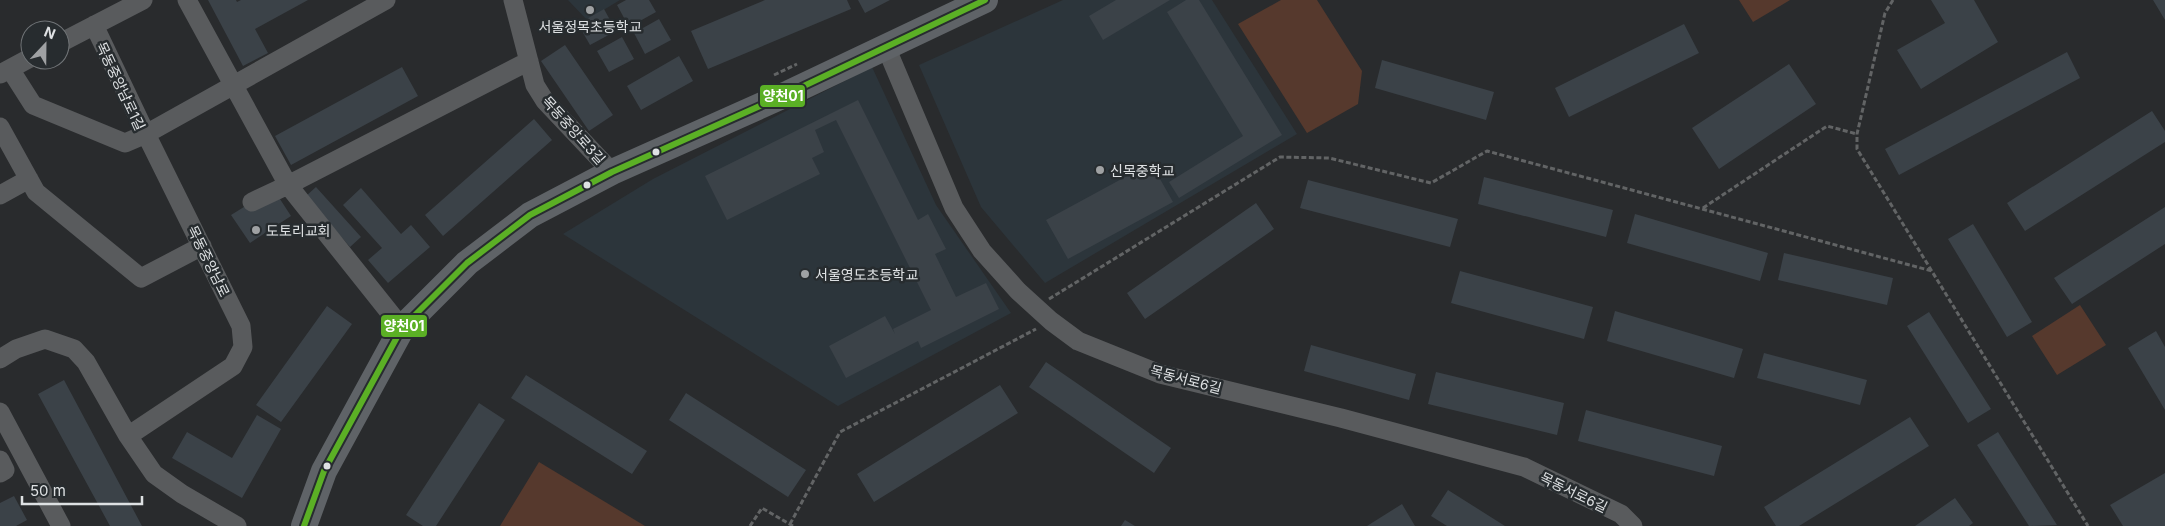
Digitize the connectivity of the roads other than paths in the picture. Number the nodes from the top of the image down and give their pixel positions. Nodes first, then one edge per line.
1 (143, 0) edge
2 (187, 0) edge
3 (386, 0) edge
4 (513, 0) edge
5 (985, 0) edge
6 (94, 25) junction
7 (70, 38) edge
8 (886, 47) junction
9 (529, 62) junction
10 (20, 63) edge
11 (5, 71) edge
12 (234, 86) junction
13 (0, 127) edge
14 (146, 134) junction
15 (612, 172) junction
16 (29, 179) junction
17 (288, 185) junction
18 (0, 195) edge
19 (252, 202) dead end
20 (202, 246) junction
21 (402, 328) junction
22 (0, 359) edge
23 (0, 412) edge
24 (128, 436) junction
25 (0, 460) edge
26 (0, 473) edge
27 (61, 526) edge
28 (237, 526) edge
29 (304, 526) edge
30 (1633, 526) edge

1 - 6 street, 목동중앙남로1길
2 - 12 street
3 - 12 street
4 - 9 street, 목동중앙로3길
5 - 8 main road
6 - 7 street, 목동중앙남로1길
6 - 14 street, 목동중앙남로1길
8 - 15 main road
8 - 30 street, 목동서로6길
9 - 15 street, 목동중앙로3길
9 - 17 street
10 - 11 street, 목동중앙남로1길
11 - 14 street, 목동중앙남로1길
12 - 14 street
12 - 17 street
13 - 16 street
14 - 20 street, 목동중앙남로
15 - 21 main road
16 - 18 street
16 - 20 street
17 - 19 street
17 - 21 street
20 - 24 street, 목동중앙남로
21 - 29 main road
22 - 24 street
23 - 27 street
24 - 28 street
25 - 26 street

